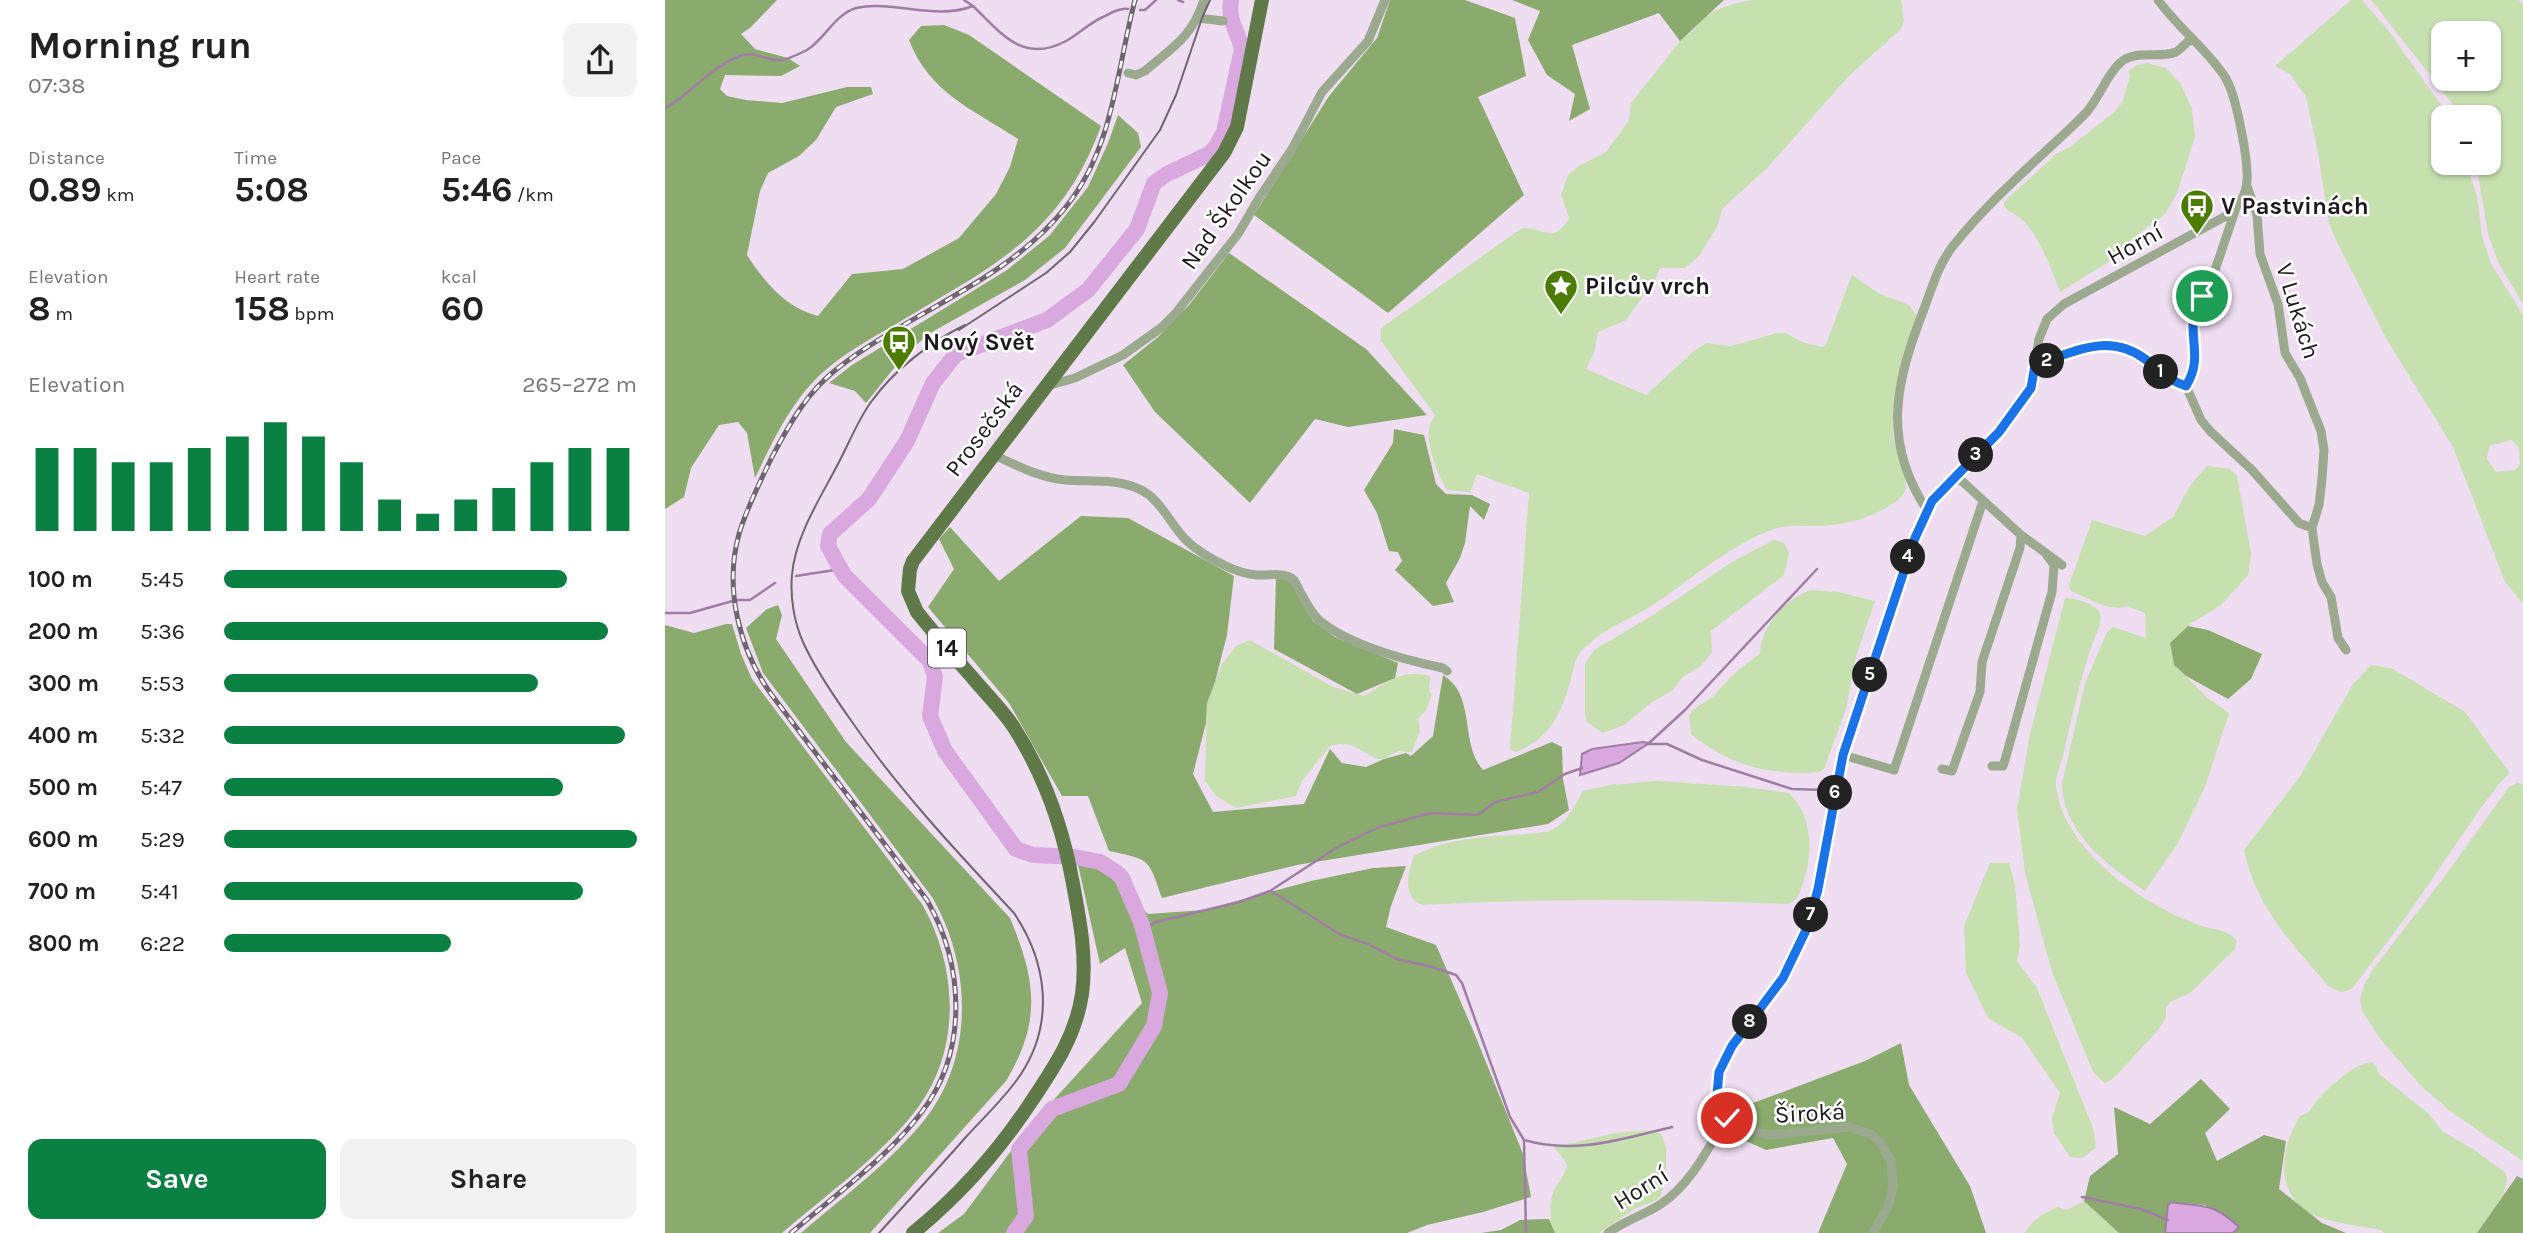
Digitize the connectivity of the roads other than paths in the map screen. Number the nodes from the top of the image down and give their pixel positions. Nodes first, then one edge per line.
1 (1204, 0) edge
2 (1262, 0) edge
3 (1385, 0) edge
4 (2158, 0) edge
5 (1198, 18) junction
6 (1223, 21) dead end
7 (2192, 38) junction
8 (1128, 73) dead end
9 (2247, 186) junction
10 (2236, 208) junction
11 (2035, 365) junction
12 (1045, 386) junction
13 (2186, 386) junction
14 (994, 455) junction
15 (1954, 477) junction
16 (1983, 501) junction
17 (1927, 510) junction
18 (2312, 528) junction
19 (2021, 535) junction
20 (2046, 554) junction
21 (2062, 565) dead end
22 (2346, 650) dead end
23 (1447, 671) dead end
24 (1843, 755) junction
25 (1992, 766) dead end
26 (1942, 769) dead end
27 (1727, 1118) junction
28 (913, 1233) edge
29 (1608, 1233) edge
30 (1873, 1233) edge

1 - 5 street
2 - 12 main road, Prosečská / 14
3 - 12 street, Nad Školkou
4 - 7 street
5 - 6 street
5 - 8 street
7 - 9 street
7 - 17 street
9 - 10 street
9 - 18 street, V Lukách
10 - 11 street, Horní
10 - 13 street
11 - 13 street
11 - 15 street, Horní
12 - 14 main road, Prosečská / 14
13 - 18 street
14 - 23 street
14 - 28 main road, Prosečská / 14
15 - 16 street
15 - 17 street, Horní
16 - 19 street
16 - 24 street
17 - 24 street, Horní
18 - 22 street, V Lukách
19 - 20 street
19 - 26 street
20 - 21 street
20 - 25 street
24 - 27 street, Horní
27 - 29 street, Horní
27 - 30 street, Široká

